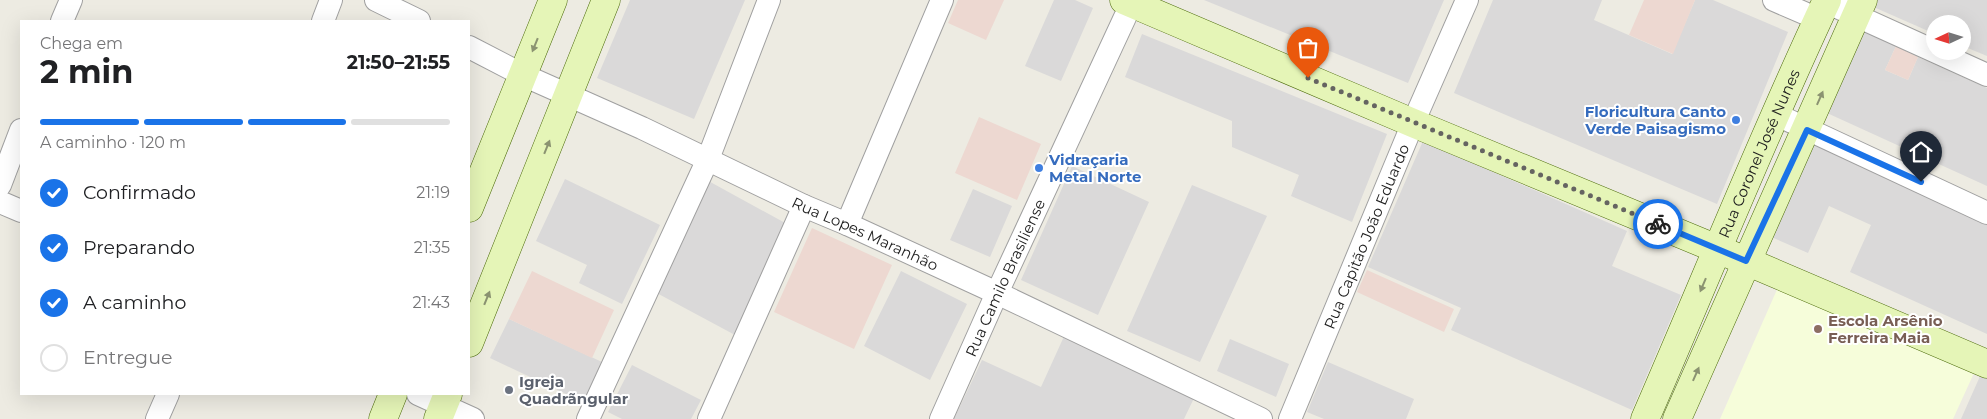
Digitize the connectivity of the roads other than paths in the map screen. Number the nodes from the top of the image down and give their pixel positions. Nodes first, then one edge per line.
1 (71, 0) edge
2 (331, 0) edge
3 (376, 0) edge
4 (553, 0) edge
5 (606, 0) edge
6 (769, 0) edge
7 (942, 0) edge
8 (1467, 0) edge
9 (1774, 0) edge
10 (1130, 1) edge
11 (1824, 7) edge
12 (1860, 8) edge
13 (62, 20) edge
14 (323, 20) edge
15 (417, 20) edge
16 (470, 48) edge
17 (523, 75) junction
18 (1987, 75) edge
19 (568, 95) junction
20 (1775, 114) junction
21 (1413, 123) junction
22 (1807, 130) junction
23 (20, 133) edge
24 (708, 159) junction
25 (0, 185) edge
26 (0, 202) edge
27 (470, 206) edge
28 (804, 206) junction
29 (20, 211) edge
30 (1987, 213) edge
31 (847, 224) junction
32 (1719, 250) junction
33 (1746, 261) junction
34 (997, 292) junction
35 (470, 340) edge
36 (1987, 364) edge
37 (168, 395) edge
38 (393, 395) edge
39 (420, 395) edge
40 (443, 406) edge
41 (157, 419) edge
42 (382, 419) edge
43 (473, 419) edge
44 (588, 419) edge
45 (710, 419) edge
46 (941, 419) edge
47 (1261, 419) edge
48 (1290, 419) edge
49 (1645, 419) edge
50 (1677, 419) edge

1 - 13 street
2 - 14 street
3 - 15 street
4 -> 17 street
5 - 19 street
6 - 24 street
7 - 31 street
8 - 21 street, Rua Capitão João Eduardo
9 - 11 street
10 - 21 street
10 - 34 street, Rua Camilo Brasiliense
11 - 12 street
11 - 20 street, Rua Coronel José Nunes
12 - 18 street
22 -> 12 street, Rua Coronel José Nunes
16 - 17 street, Rua Lopes Maranhão
17 - 19 street, Rua Lopes Maranhão
17 - 27 street
19 - 24 street, Rua Lopes Maranhão
35 -> 19 street
20 - 22 street
20 - 32 street, Rua Coronel José Nunes
21 - 32 street
21 - 48 street, Rua Capitão João Eduardo
22 - 30 street
22 - 33 street, Rua Coronel José Nunes
23 - 25 street
24 - 28 street, Rua Lopes Maranhão
24 - 44 street
26 - 29 street
28 - 31 street, Rua Lopes Maranhão
28 - 45 street
31 - 34 street, Rua Lopes Maranhão
32 - 33 street
32 -> 49 street, Rua Coronel José Nunes
33 - 36 street
50 -> 33 street, Rua Coronel José Nunes
34 - 46 street, Rua Camilo Brasiliense
34 - 47 street, Rua Lopes Maranhão
37 - 41 street
38 - 42 street
39 - 40 street
40 - 43 street

